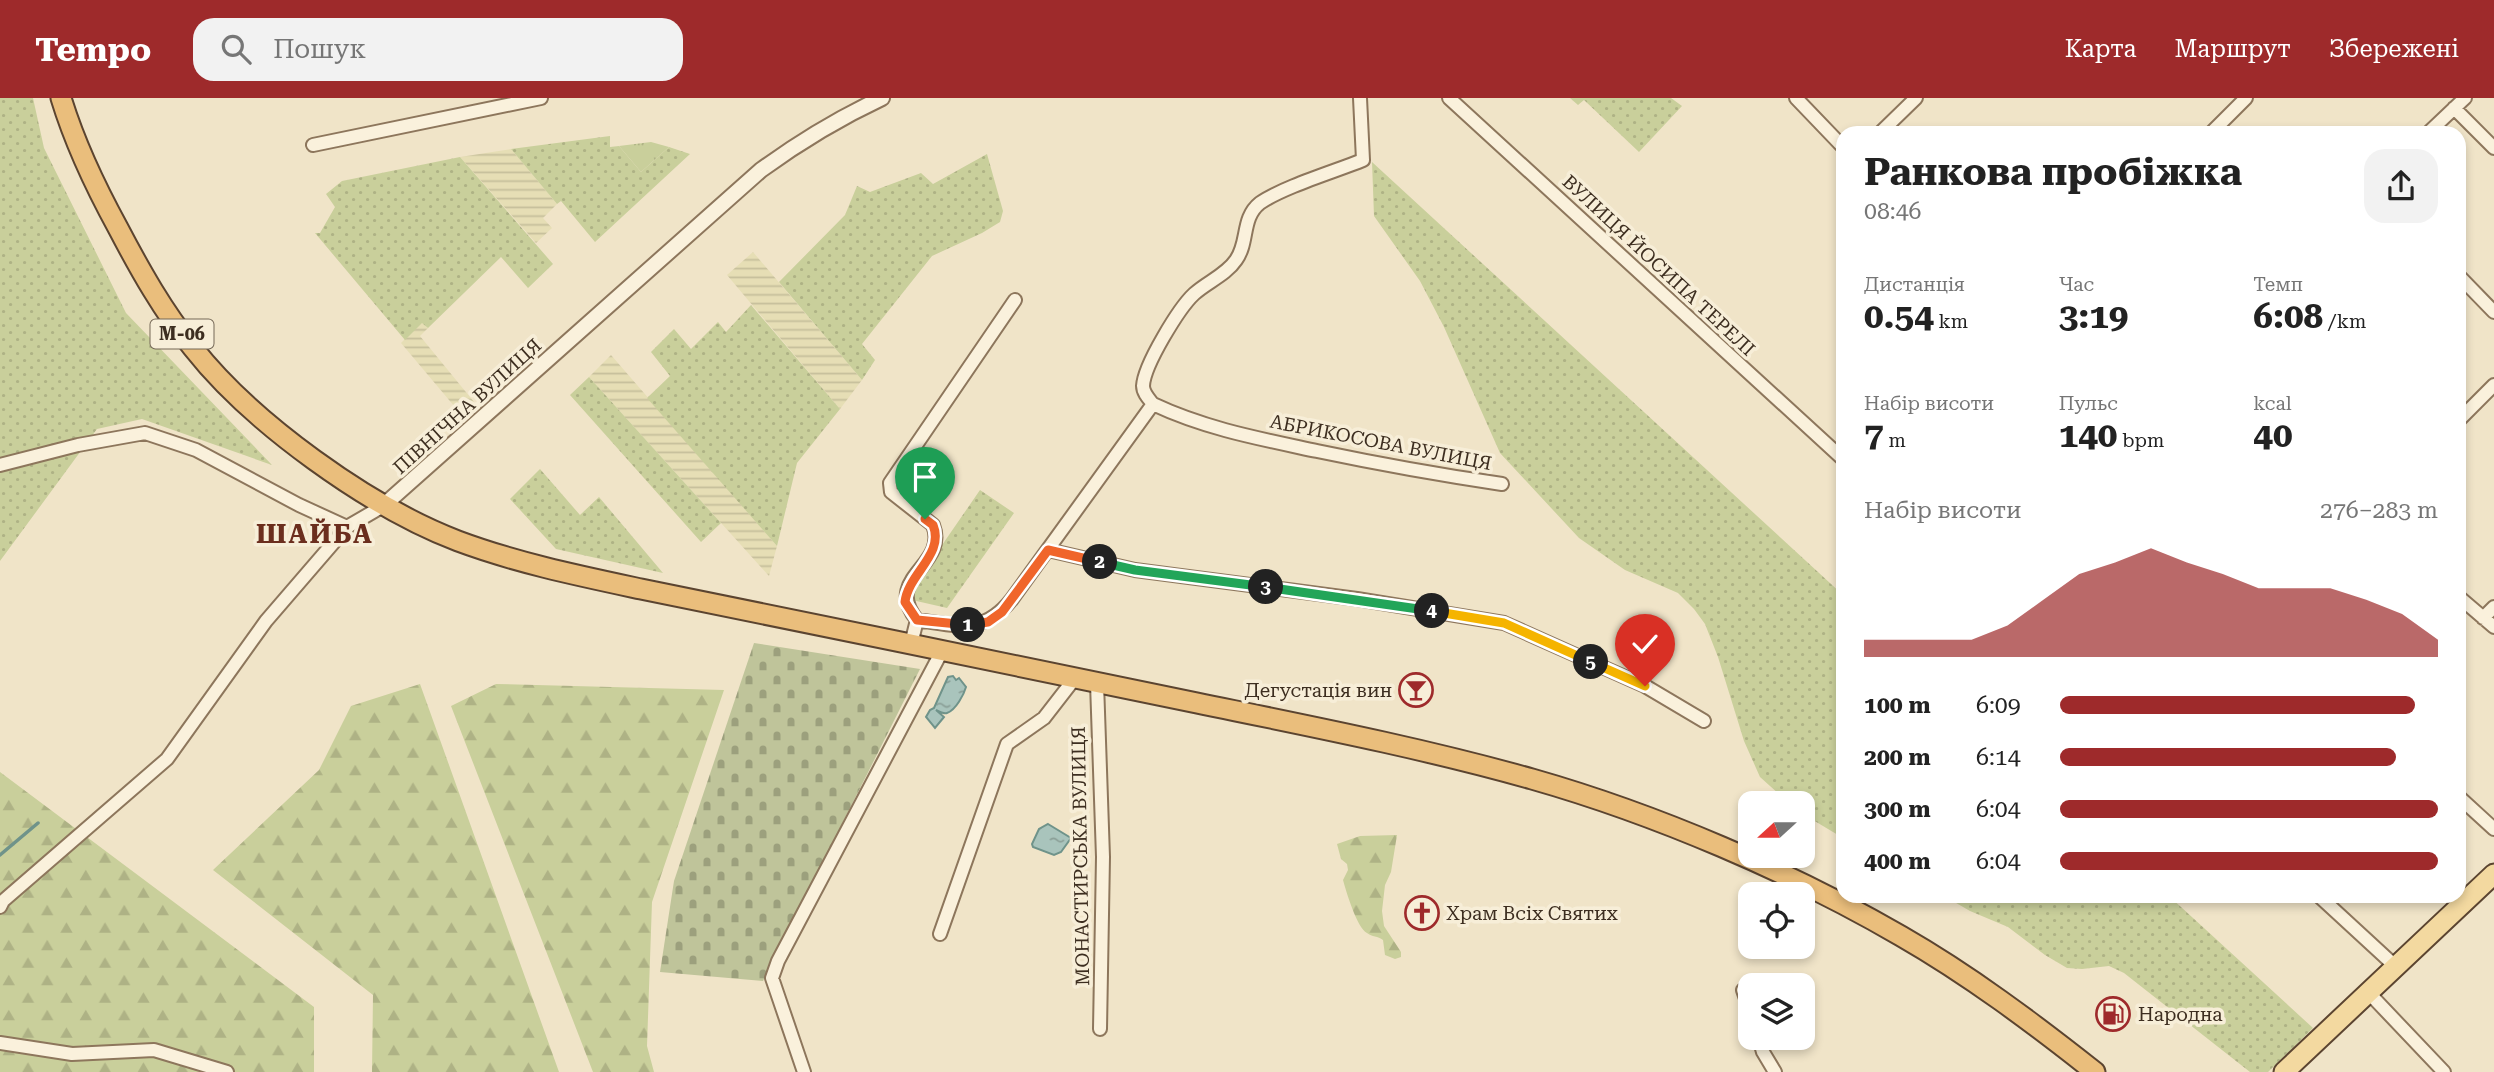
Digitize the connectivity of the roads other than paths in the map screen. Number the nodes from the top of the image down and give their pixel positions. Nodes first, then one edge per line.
1 (61, 98) edge
2 (541, 98) edge
3 (882, 98) edge
4 (1360, 98) edge
5 (1449, 98) edge
6 (1796, 98) edge
7 (1916, 98) edge
8 (2245, 98) edge
9 (2465, 98) edge
10 (2454, 108) junction
11 (1887, 126) edge
12 (2218, 126) edge
13 (2435, 126) edge
14 (1836, 140) edge
15 (313, 145) dead end
16 (2494, 148) edge
17 (2466, 283) edge
18 (1015, 300) dead end
19 (2494, 312) edge
20 (2494, 385) edge
21 (1153, 404) junction
22 (2466, 413) edge
23 (1836, 453) edge
24 (0, 465) edge
25 (1502, 484) dead end
26 (383, 506) junction
27 (347, 527) junction
28 (1048, 550) junction
29 (2466, 603) edge
30 (2494, 607) edge
31 (2483, 618) junction
32 (917, 620) junction
33 (2494, 627) edge
34 (911, 644) junction
35 (942, 651) junction
36 (1075, 678) junction
37 (1097, 683) junction
38 (1704, 721) dead end
39 (2466, 803) edge
40 (2494, 829) edge
41 (2494, 874) edge
42 (2466, 900) edge
43 (1836, 901) edge
44 (1839, 903) edge
45 (2327, 903) edge
46 (2463, 903) edge
47 (0, 907) edge
48 (940, 934) dead end
49 (2395, 966) junction
50 (2368, 992) junction
51 (1100, 1029) dead end
52 (0, 1043) edge
53 (1762, 1050) edge
54 (2090, 1071) edge
55 (227, 1072) edge
56 (804, 1072) edge
57 (1775, 1072) edge
58 (2284, 1072) edge
59 (2444, 1072) edge

1 - 26 highway, М-06
2 - 15 street
3 - 26 street, ПІВНІЧНА ВУЛИЦЯ
4 - 21 street
5 - 23 street, ВУЛИЦЯ ЙОСИПА ТЕРЕЛІ
6 - 14 street
7 - 11 street
8 - 12 street
9 - 10 street
10 - 13 street
10 - 16 street
17 - 19 street
18 - 32 street
20 - 22 street
21 - 25 street, АБРИКОСОВА ВУЛИЦЯ
21 - 28 street
24 - 27 street
26 - 27 street, ПІВНІЧНА ВУЛИЦЯ
26 - 34 highway, М-06
27 - 47 street, ПІВНІЧНА ВУЛИЦЯ
28 - 32 street
28 - 38 street
29 - 31 street
30 - 31 street
31 - 33 street
32 - 34 street
34 - 35 highway, М-06
35 - 36 highway, М-06
35 - 56 street
36 - 37 highway, М-06
36 - 48 street, МОНАСТИРСЬКА ВУЛИЦЯ
37 - 43 highway, М-06
37 - 51 street, МОНАСТИРСЬКА ВУЛИЦЯ
39 - 40 street
41 - 42 main road
44 - 54 highway, М-06
45 - 49 street
46 - 49 main road
49 - 50 main road
50 - 58 main road
50 - 59 street
52 - 55 street
53 - 57 street

